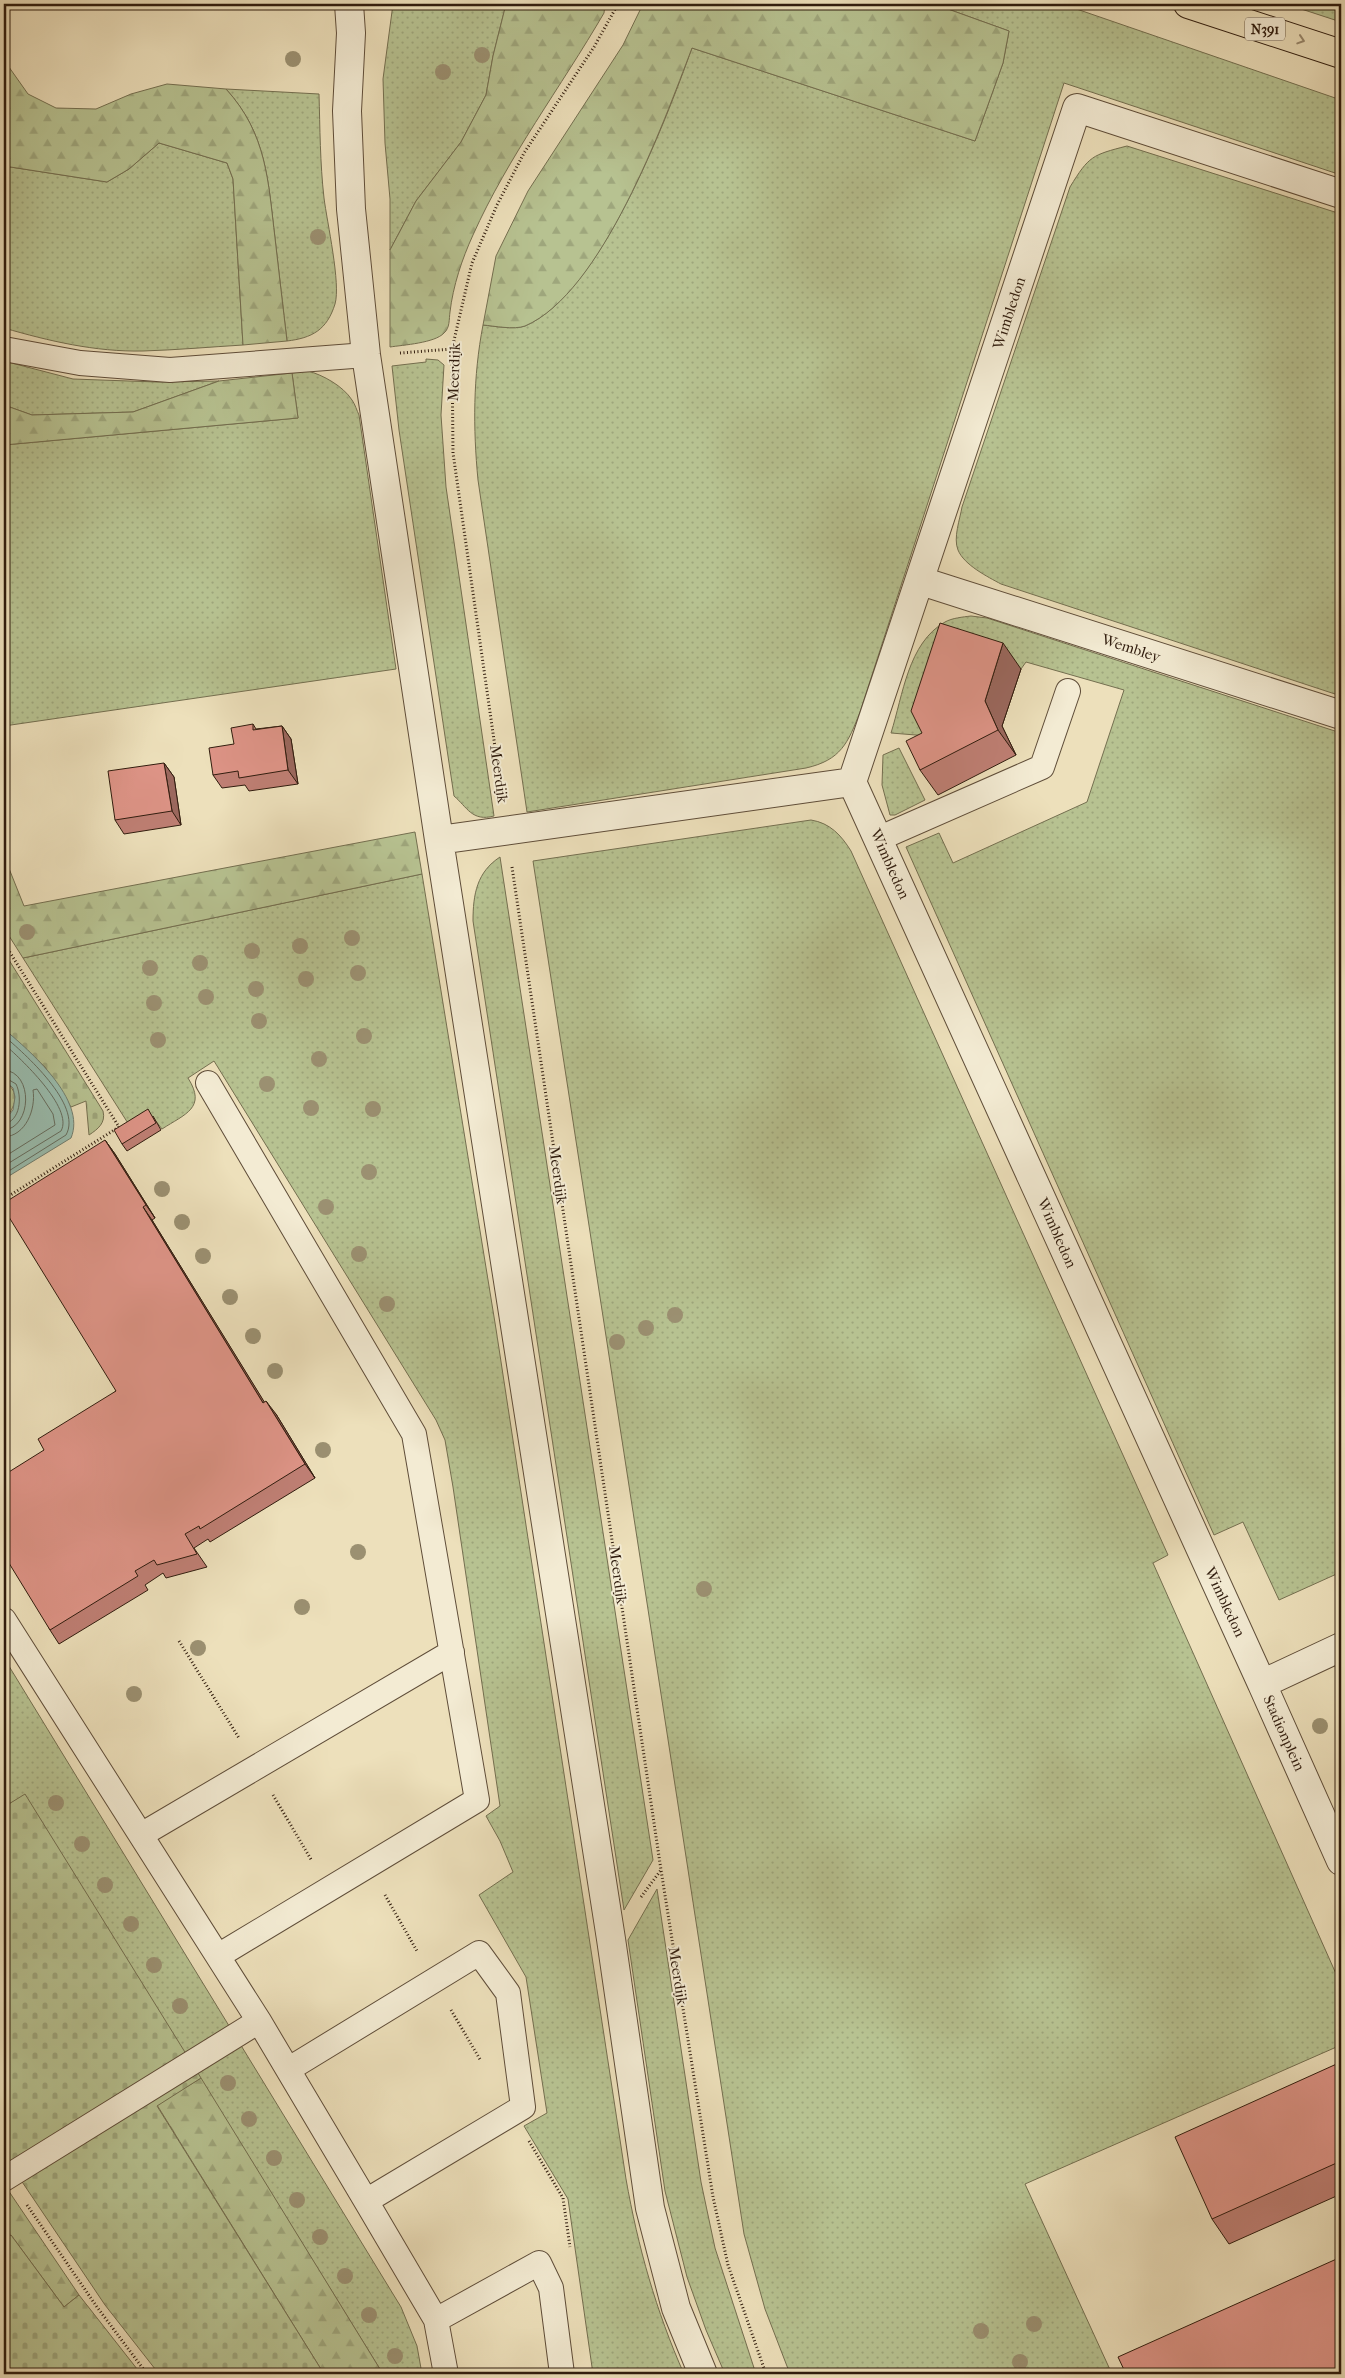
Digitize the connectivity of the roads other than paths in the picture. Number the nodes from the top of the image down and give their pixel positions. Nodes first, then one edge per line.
1 (349, 4) edge
2 (364, 4) edge
3 (1188, 4) edge
4 (351, 33) junction
5 (1341, 54) edge
6 (1341, 194) edge
7 (4, 348) edge
8 (366, 356) junction
9 (921, 581) junction
10 (1068, 690) dead end
11 (1341, 714) edge
12 (852, 782) junction
13 (878, 839) junction
14 (439, 840) junction
15 (208, 1084) dead end
16 (4, 1620) edge
17 (1341, 1647) edge
18 (452, 1652) junction
19 (1262, 1684) junction
20 (141, 1835) junction
21 (1339, 1852) edge
22 (218, 1956) junction
23 (259, 2021) junction
24 (289, 2069) junction
25 (6, 2178) edge
26 (366, 2200) junction
27 (436, 2320) junction
28 (446, 2374) edge
29 (562, 2374) edge
30 (703, 2374) edge

1 - 4 street
2 - 4 street
3 -> 5 main road, N391
4 - 8 street
6 - 9 street, Wimbledon
7 - 8 lane
8 - 14 street
9 - 11 street, Wembley
9 - 12 street, Wimbledon
10 - 13 lane
12 - 13 street, Wimbledon
12 - 14 street
13 - 19 street, Wimbledon
14 - 30 street
15 - 18 lane
16 - 20 lane
17 - 19 street, Stadionplein
18 - 20 lane
18 - 22 lane
19 - 21 street, Stadionplein
20 - 22 lane
22 - 23 lane
23 - 24 lane
23 - 25 lane
24 - 26 lane
24 - 26 lane
26 - 27 lane
27 - 28 lane
27 - 29 lane

